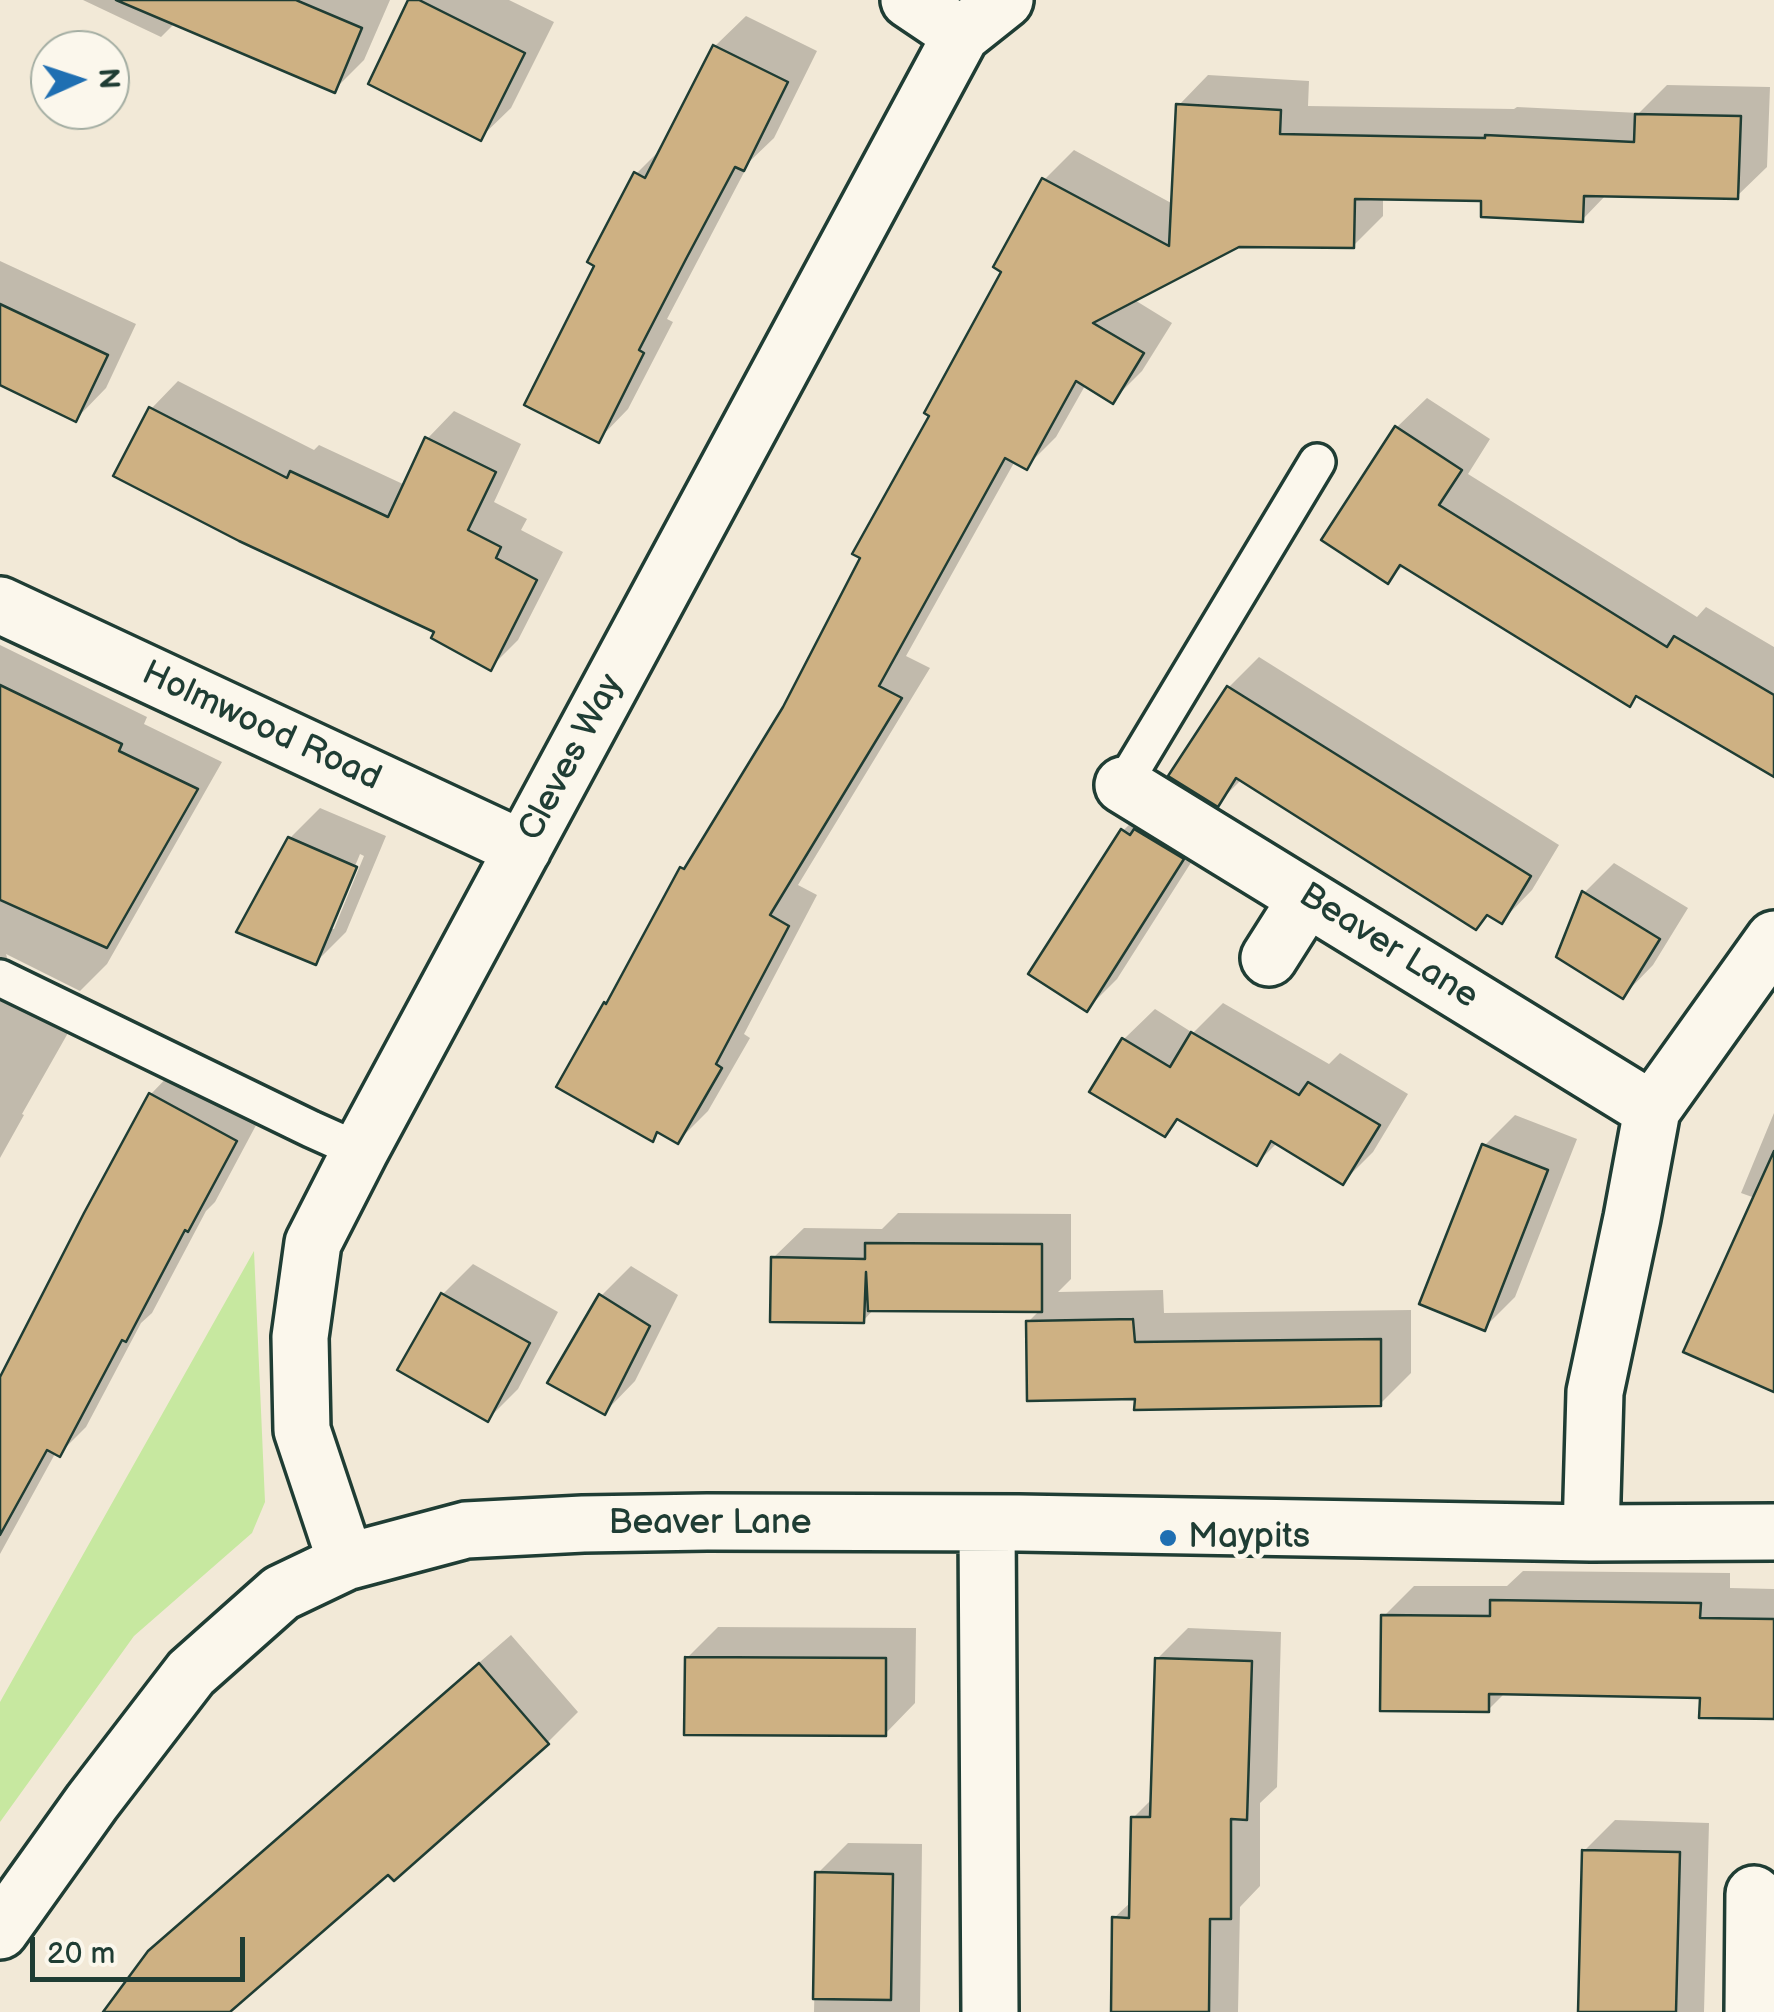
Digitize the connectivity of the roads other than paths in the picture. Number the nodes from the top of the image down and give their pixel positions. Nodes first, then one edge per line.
1 (909, 0) edge
2 (1005, 0) edge
3 (961, 36) junction
4 (1317, 462) dead end
5 (0, 604) edge
6 (1123, 785) joint
7 (523, 849) junction
8 (1306, 898) junction
9 (1774, 939) edge
10 (1269, 958) dead end
11 (0, 978) edge
12 (1652, 1110) junction
13 (360, 1151) junction
14 (987, 1524) junction
15 (1592, 1532) junction
16 (1774, 1532) edge
17 (346, 1562) junction
18 (1754, 1894) dead end
19 (0, 1931) edge
20 (990, 2012) edge
21 (1752, 2012) edge

1 - 3 street
2 - 3 street, Cleves Way
3 - 7 street, Cleves Way
4 - 6 lane
5 - 7 street, Holmwood Road
6 - 8 street, Beaver Lane
7 - 13 street, Cleves Way
8 - 10 street
8 - 12 street, Beaver Lane
9 - 12 street
11 - 13 lane
12 - 15 street
13 - 17 street, Cleves Way
14 - 15 street, Beaver Lane
14 - 17 street, Beaver Lane
14 - 20 street
15 - 16 street, Beaver Lane
17 - 19 street, Beaver Lane
18 - 21 street

